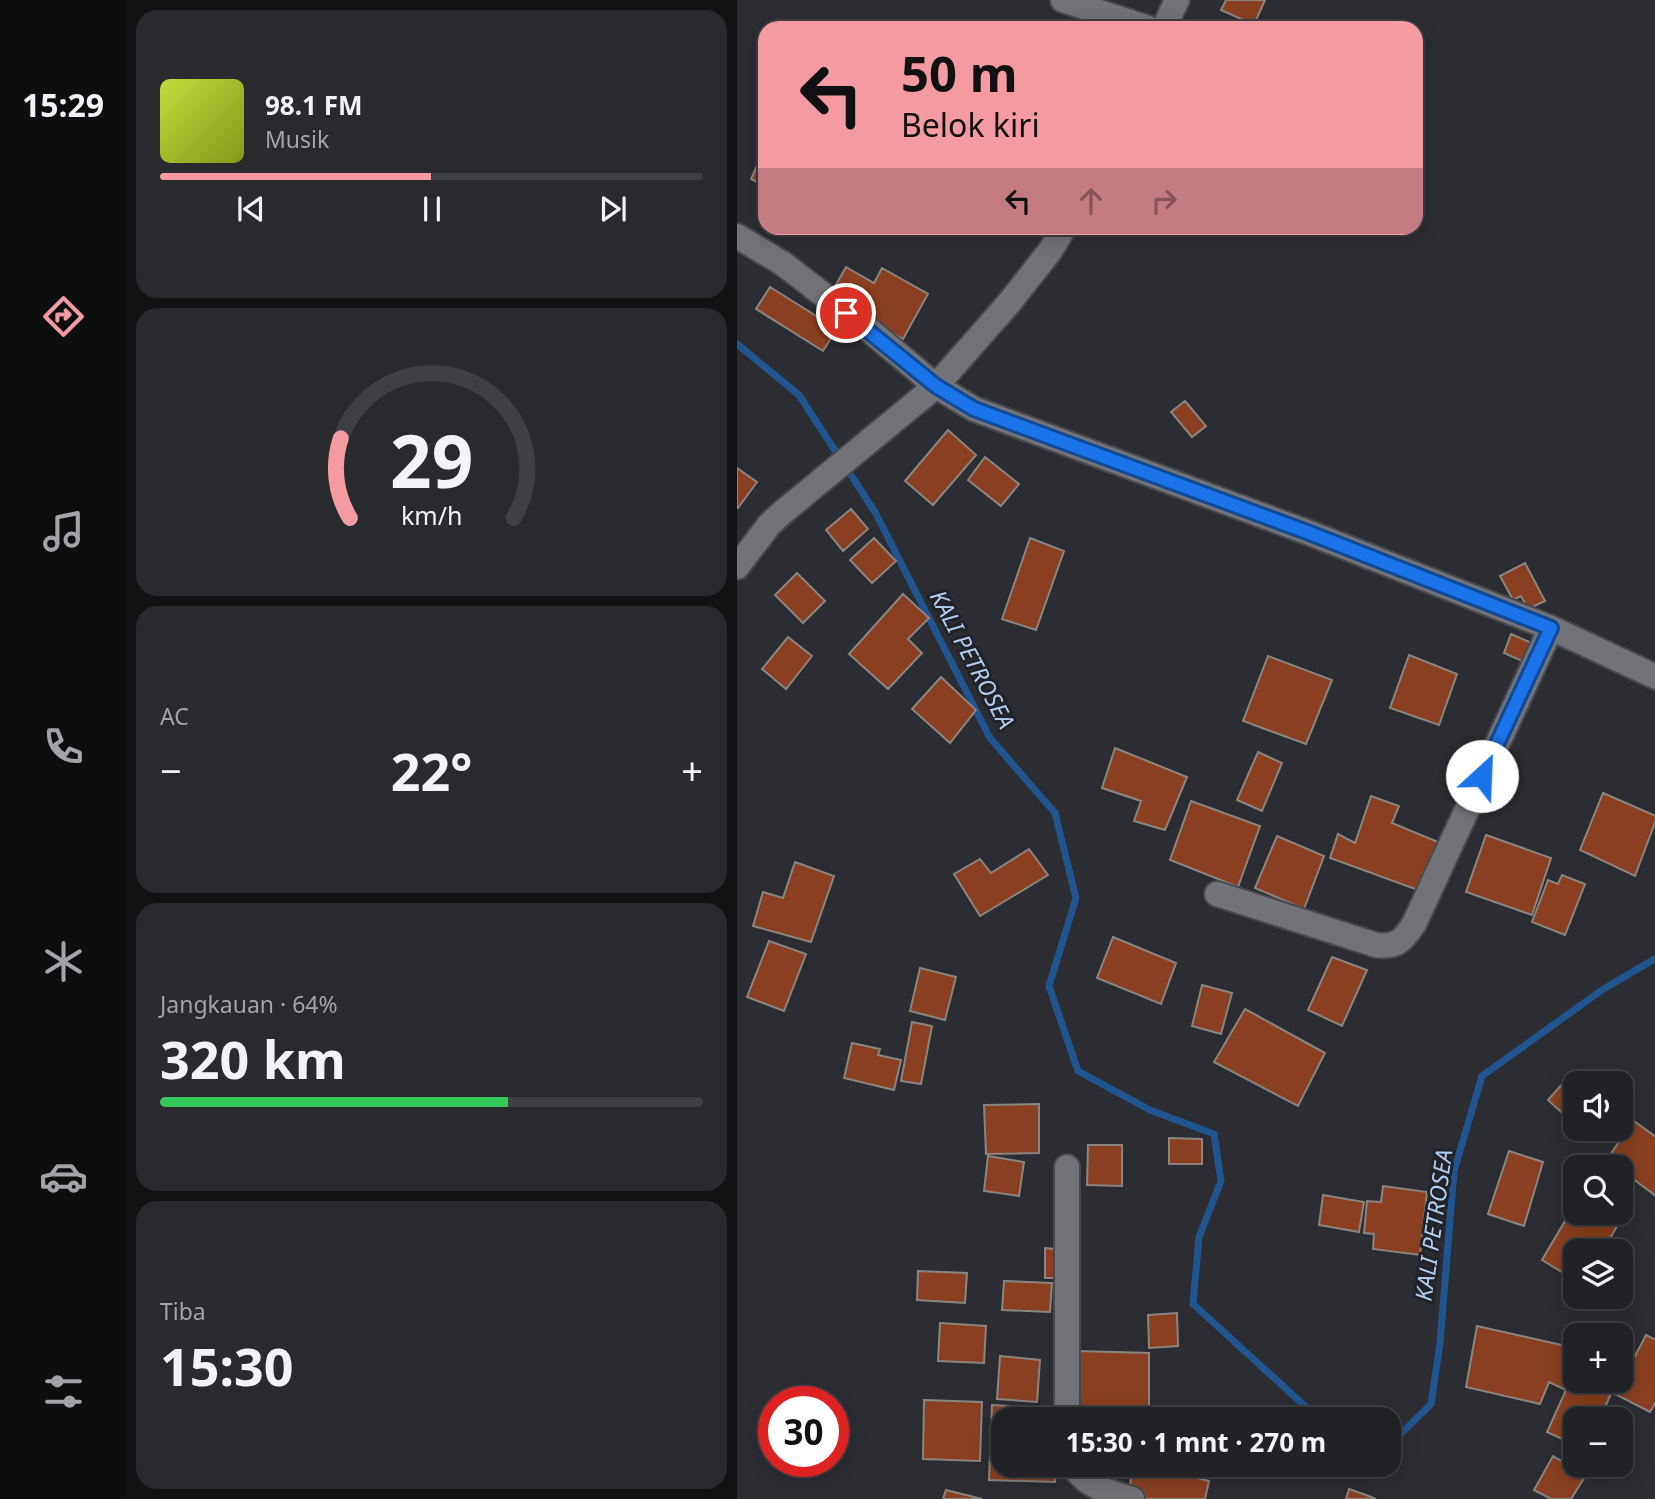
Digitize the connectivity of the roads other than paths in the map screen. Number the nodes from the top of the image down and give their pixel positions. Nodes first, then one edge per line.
1 (1063, 0) edge
2 (1177, 0) edge
3 (1127, 21) edge
4 (1167, 21) edge
5 (1060, 235) edge
6 (737, 236) edge
7 (936, 386) junction
8 (737, 567) edge
9 (1551, 628) junction
10 (1655, 677) edge
11 (1217, 894) dead end
12 (1067, 1167) dead end
13 (1067, 1407) edge
14 (1082, 1477) edge
15 (1132, 1499) edge

1 - 3 street
2 - 4 street
5 - 7 street
6 - 7 street
7 - 8 street
7 - 9 street
9 - 10 street
9 - 11 street
12 - 13 street
14 - 15 street

